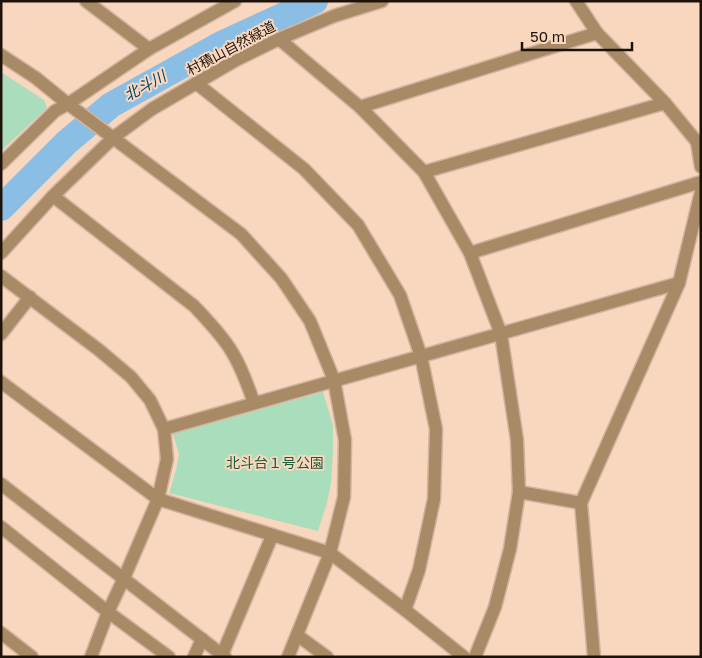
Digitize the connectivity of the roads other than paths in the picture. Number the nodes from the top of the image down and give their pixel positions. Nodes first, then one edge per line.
1 (86, 1) edge
2 (235, 1) edge
3 (382, 1) edge
4 (576, 1) edge
5 (597, 33) junction
6 (279, 39) junction
7 (149, 49) junction
8 (1, 55) edge
9 (196, 83) junction
10 (666, 103) junction
11 (72, 106) junction
12 (360, 107) junction
13 (110, 134) junction
14 (1, 164) edge
15 (701, 167) edge
16 (424, 172) junction
17 (701, 182) edge
18 (701, 192) edge
19 (53, 196) junction
20 (1, 253) edge
21 (470, 253) junction
22 (1, 276) edge
23 (679, 283) junction
24 (30, 297) junction
25 (1, 334) edge
26 (502, 334) junction
27 (421, 356) junction
28 (334, 380) junction
29 (1, 382) edge
30 (254, 403) junction
31 (164, 429) junction
32 (1, 484) edge
33 (520, 492) junction
34 (158, 500) junction
35 (581, 503) junction
36 (1, 527) edge
37 (272, 536) junction
38 (330, 553) junction
39 (124, 578) junction
40 (405, 610) junction
41 (108, 612) junction
42 (1, 633) edge
43 (297, 635) junction
44 (202, 639) junction
45 (223, 656) edge
46 (32, 657) edge
47 (91, 657) edge
48 (169, 657) edge
49 (194, 657) edge
50 (288, 657) edge
51 (327, 657) edge
52 (464, 657) edge
53 (476, 657) edge
54 (594, 657) edge

1 - 7 street
2 - 7 street
3 - 6 street, 村積山自然緑道
4 - 5 street
5 - 10 street
5 - 12 street
6 - 9 street, 村積山自然緑道
6 - 12 street
7 - 11 street
8 - 11 street
9 - 13 street, 村積山自然緑道
9 - 27 street
10 - 15 street
10 - 16 street
11 - 13 street
11 - 14 street
12 - 16 street
13 - 19 street, 村積山自然緑道
13 - 28 street
16 - 21 street
17 - 21 street
18 - 23 street
19 - 20 street, 村積山自然緑道
19 - 30 street
21 - 26 street
22 - 24 street
23 - 26 street
23 - 35 street
24 - 25 street
24 - 31 street
26 - 27 street
26 - 33 street
27 - 28 street
27 - 40 street
28 - 30 street
28 - 38 street
29 - 34 street
30 - 31 street
31 - 34 street
32 - 39 street
33 - 35 street
33 - 53 street
34 - 37 street
34 - 39 street
35 - 54 street
36 - 41 street
37 - 38 street
37 - 45 street
38 - 40 street
38 - 43 street
39 - 41 street
39 - 44 street
40 - 52 street
41 - 47 street
41 - 48 street
42 - 46 street
43 - 50 street
43 - 51 street
44 - 45 street
44 - 49 street

